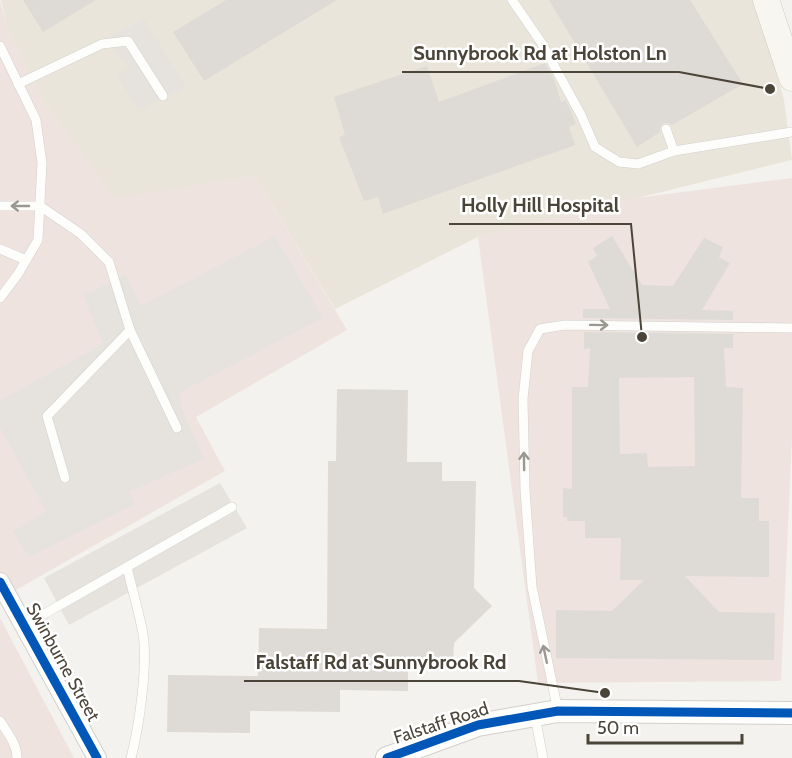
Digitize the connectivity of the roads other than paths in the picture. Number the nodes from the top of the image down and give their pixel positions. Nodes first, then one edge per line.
1 (512, 0) edge
2 (766, 0) edge
3 (0, 46) edge
4 (792, 78) edge
5 (18, 84) junction
6 (163, 96) dead end
7 (666, 129) dead end
8 (792, 132) edge
9 (674, 151) junction
10 (0, 206) edge
11 (39, 206) junction
12 (0, 249) edge
13 (26, 260) junction
14 (0, 298) edge
15 (792, 328) edge
16 (130, 330) junction
17 (177, 428) dead end
18 (65, 478) dead end
19 (232, 507) dead end
20 (127, 567) junction
21 (0, 582) edge
22 (22, 622) junction
23 (558, 711) junction
24 (792, 713) edge
25 (535, 715) junction
26 (0, 721) edge
27 (17, 758) edge
28 (98, 758) edge
29 (131, 758) edge
30 (387, 758) edge
31 (543, 758) edge

1 - 9 lane
2 - 4 main road
3 - 5 lane
5 - 6 lane
5 - 11 lane
7 - 9 lane
8 - 9 lane
11 -> 10 lane
11 - 13 lane
11 - 16 lane
12 - 13 lane
13 - 14 lane
23 -> 15 lane
16 - 17 lane
16 - 18 lane
19 - 20 lane
20 - 22 lane
20 - 29 lane
21 - 22 street, Swinburne Street
22 - 28 street, Swinburne Street
23 - 24 street, Falstaff Road
23 - 25 street, Falstaff Road
25 - 30 street, Falstaff Road
25 - 31 lane
26 - 27 lane

